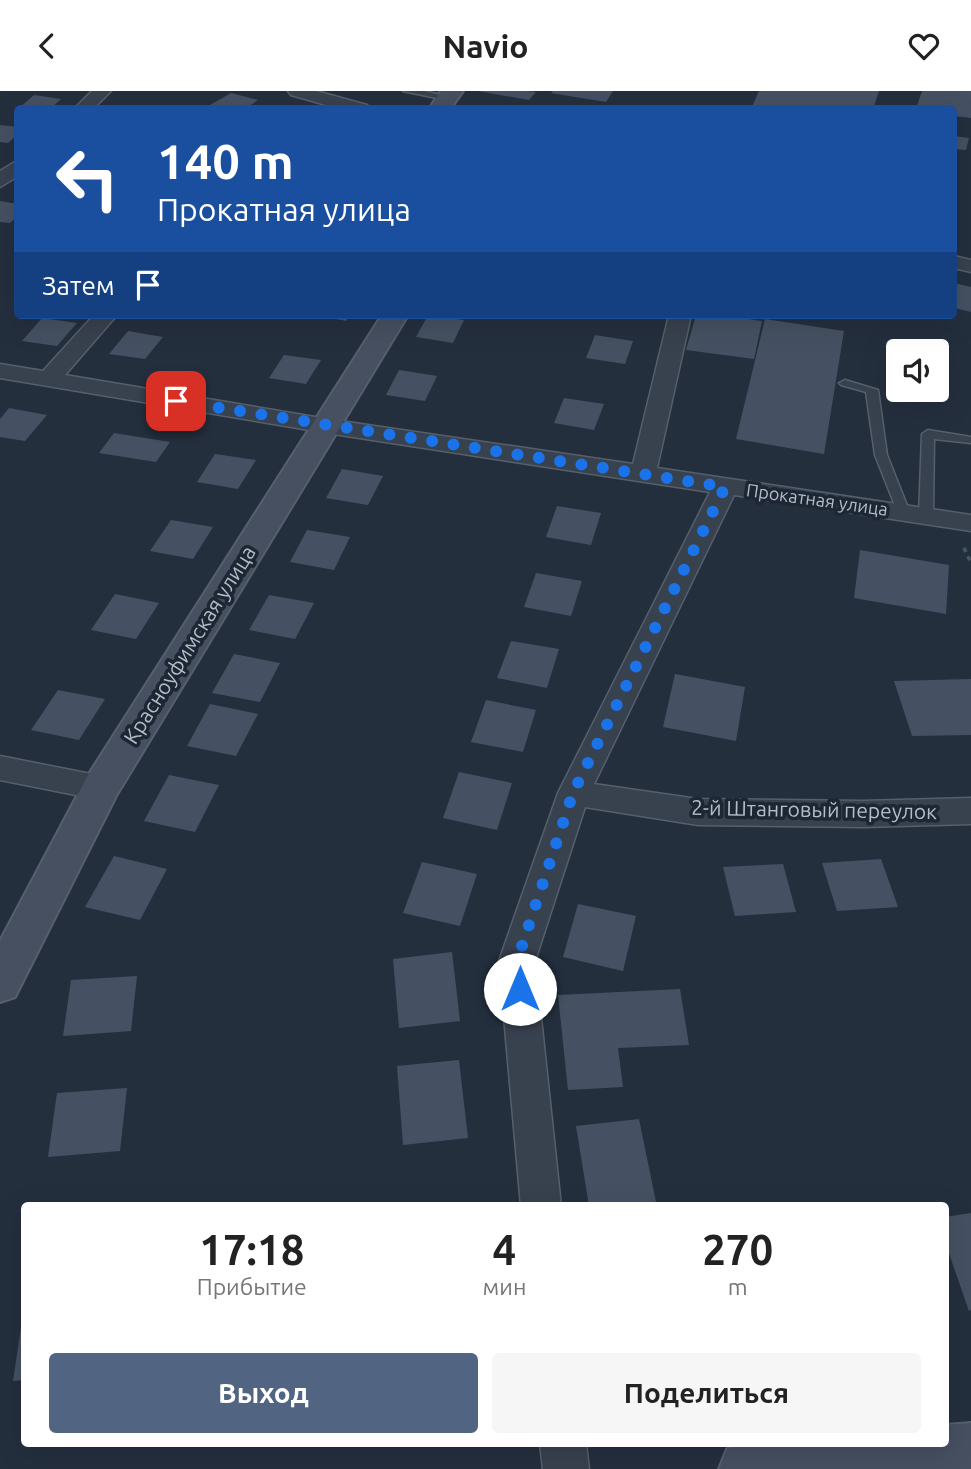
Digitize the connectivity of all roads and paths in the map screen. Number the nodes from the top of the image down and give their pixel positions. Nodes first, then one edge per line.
1 (102, 91) edge
2 (407, 91) edge
3 (300, 92) edge
4 (446, 99) edge
5 (86, 105) edge
6 (347, 105) edge
7 (14, 169) edge
8 (0, 181) edge
9 (102, 319) edge
10 (393, 319) edge
11 (679, 319) edge
12 (0, 371) edge
13 (49, 379) junction
14 (845, 383) dead end
15 (327, 426) junction
16 (967, 440) dead end
17 (643, 474) junction
18 (725, 487) junction
19 (915, 514) junction
20 (971, 523) edge
21 (0, 768) edge
22 (101, 788) junction
23 (573, 793) junction
24 (971, 811) edge
25 (0, 983) edge
26 (541, 1202) edge
27 (563, 1447) edge
28 (971, 1451) edge
29 (566, 1469) edge
30 (747, 1469) edge

1 - 5 street
2 - 4 lane
3 - 6 street
7 - 8 street
9 - 13 street
10 - 15 street, Красноуфимская улица
11 - 17 street
12 - 13 street, Прокатная улица
13 - 15 street, Прокатная улица
14 - 19 lane
15 - 17 street, Прокатная улица
15 - 22 street, Красноуфимская улица
16 - 19 lane
17 - 18 street, Прокатная улица
18 - 19 street, Прокатная улица
18 - 23 street
19 - 20 street, Прокатная улица
21 - 22 street
22 - 25 street, Красноуфимская улица
23 - 24 street, 2-й Штанговый переулок
23 - 26 street
27 - 29 street
28 - 30 street

